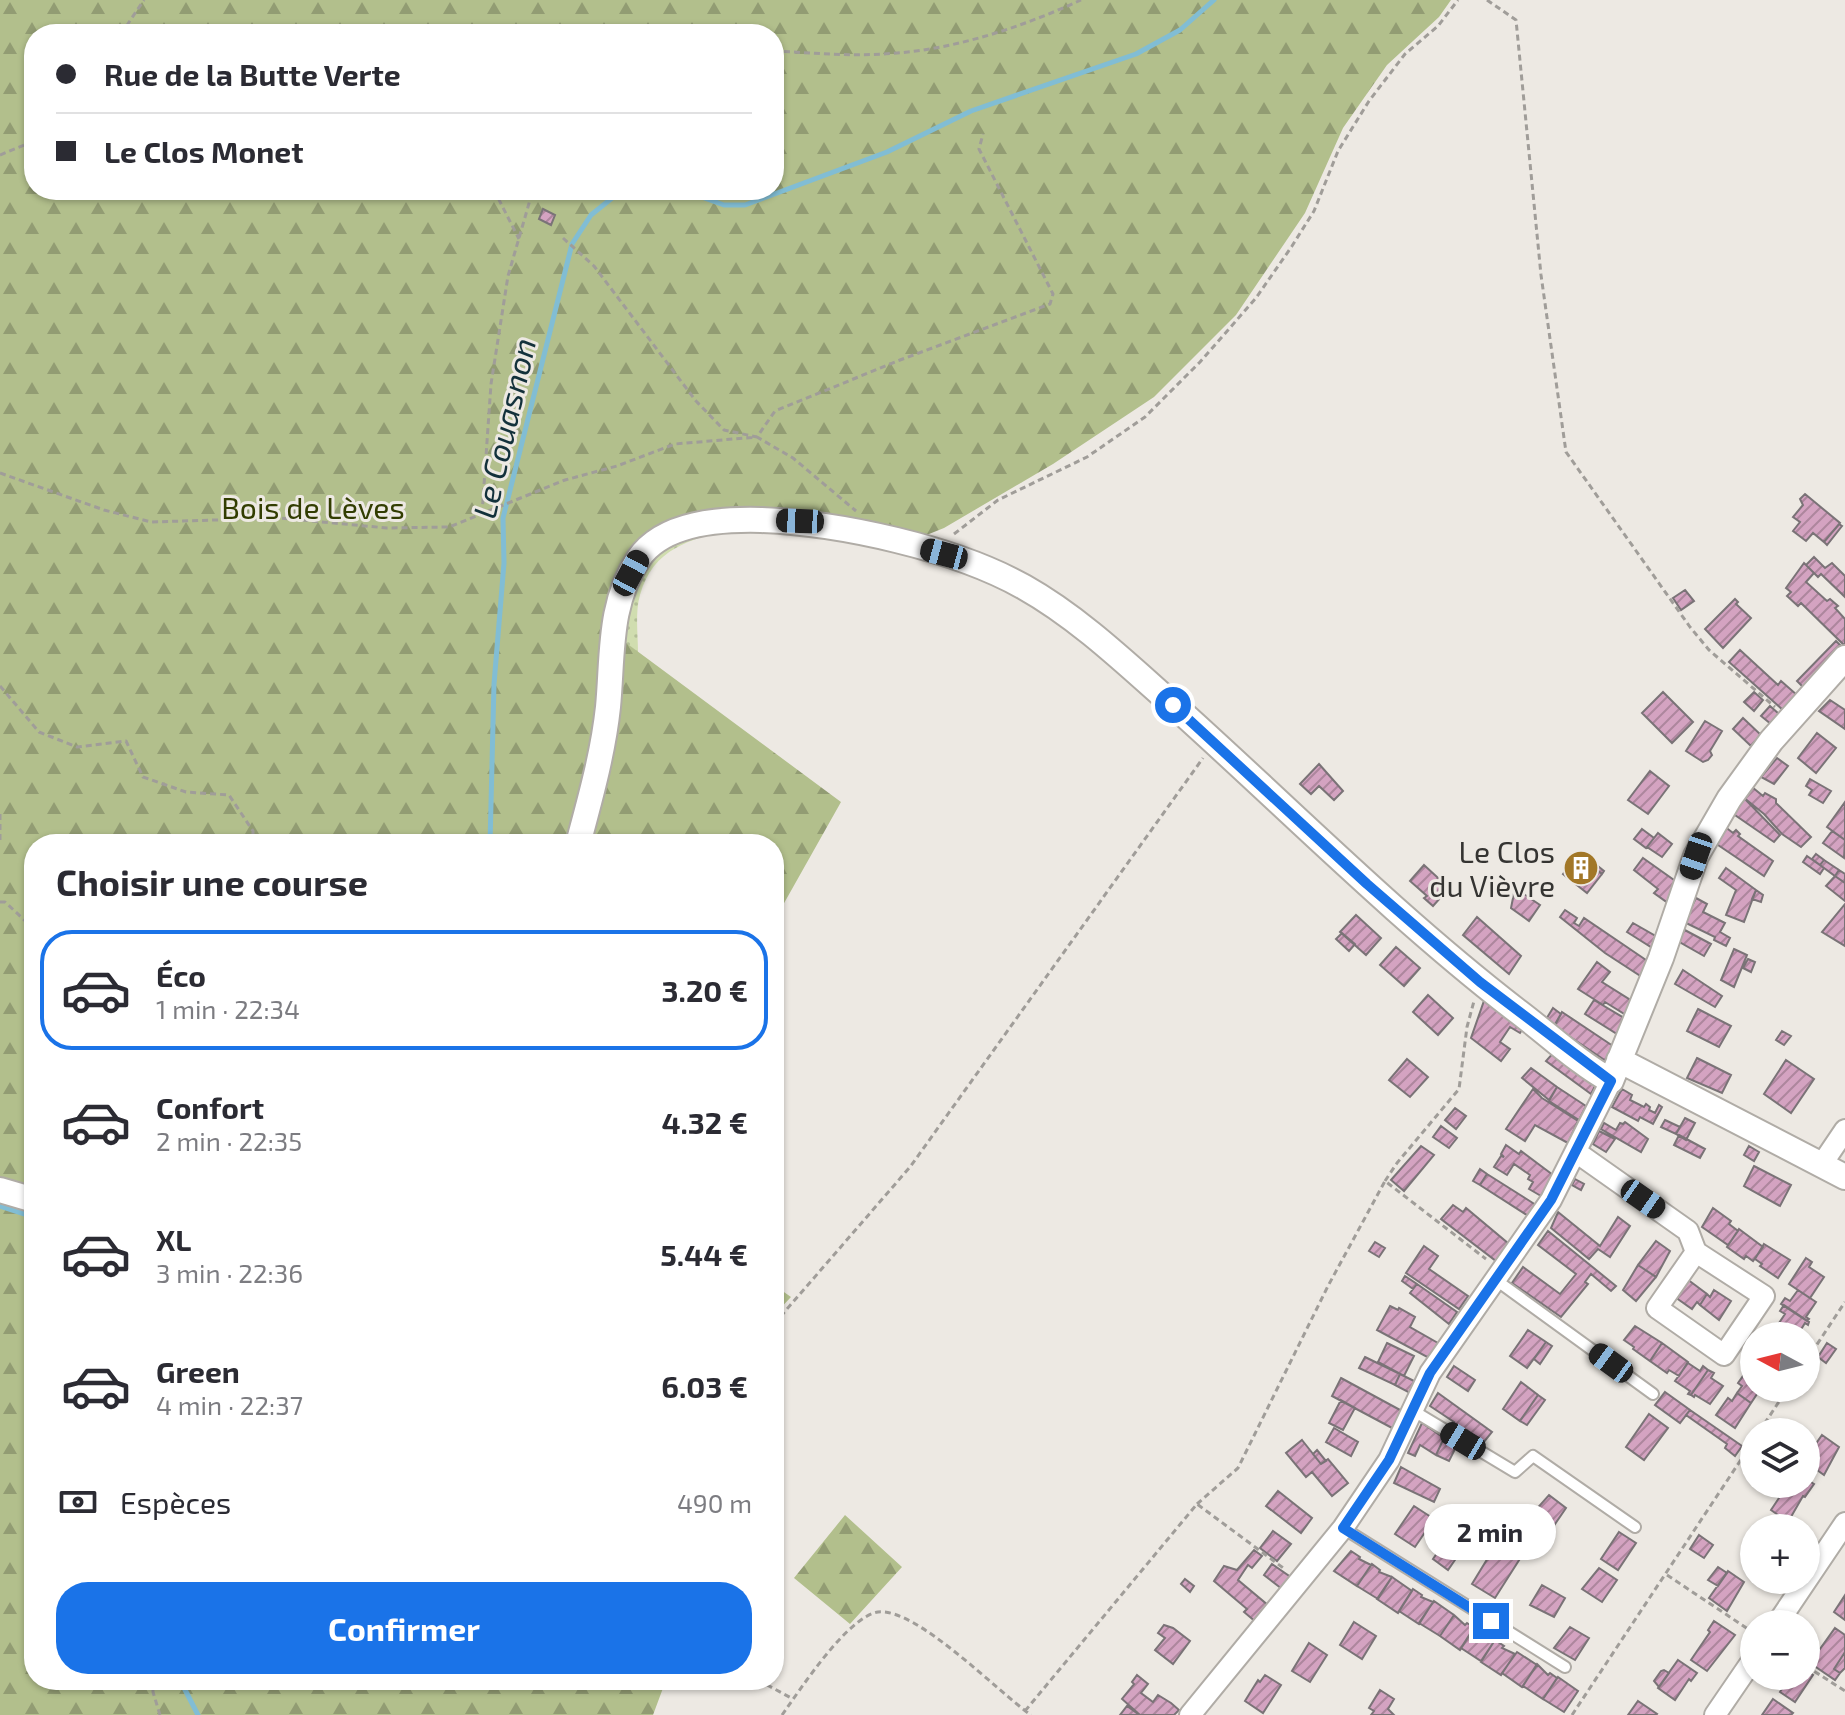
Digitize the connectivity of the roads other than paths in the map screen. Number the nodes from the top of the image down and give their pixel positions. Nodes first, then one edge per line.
1 (1845, 658) edge
2 (581, 834) edge
3 (1615, 1070) junction
4 (1845, 1130) edge
5 (1576, 1152) junction
6 (1822, 1164) junction
7 (1845, 1177) edge
8 (0, 1190) edge
9 (24, 1197) edge
10 (1696, 1252) junction
11 (1499, 1276) junction
12 (1653, 1394) dead end
13 (1412, 1410) junction
14 (1845, 1523) edge
15 (1635, 1527) dead end
16 (1343, 1528) junction
17 (1786, 1610) edge
18 (1565, 1667) dead end
19 (1740, 1678) edge
20 (1190, 1715) edge
21 (1715, 1715) edge

1 - 3 street
2 - 3 street
3 - 5 street
3 - 6 street
4 - 6 street
5 - 10 street
5 - 11 street
6 - 7 street
8 - 9 street
10 - 10 street
11 - 12 lane
11 - 13 street
13 - 15 lane
13 - 16 street
14 - 17 street
16 - 18 lane
16 - 20 street
19 - 21 street

